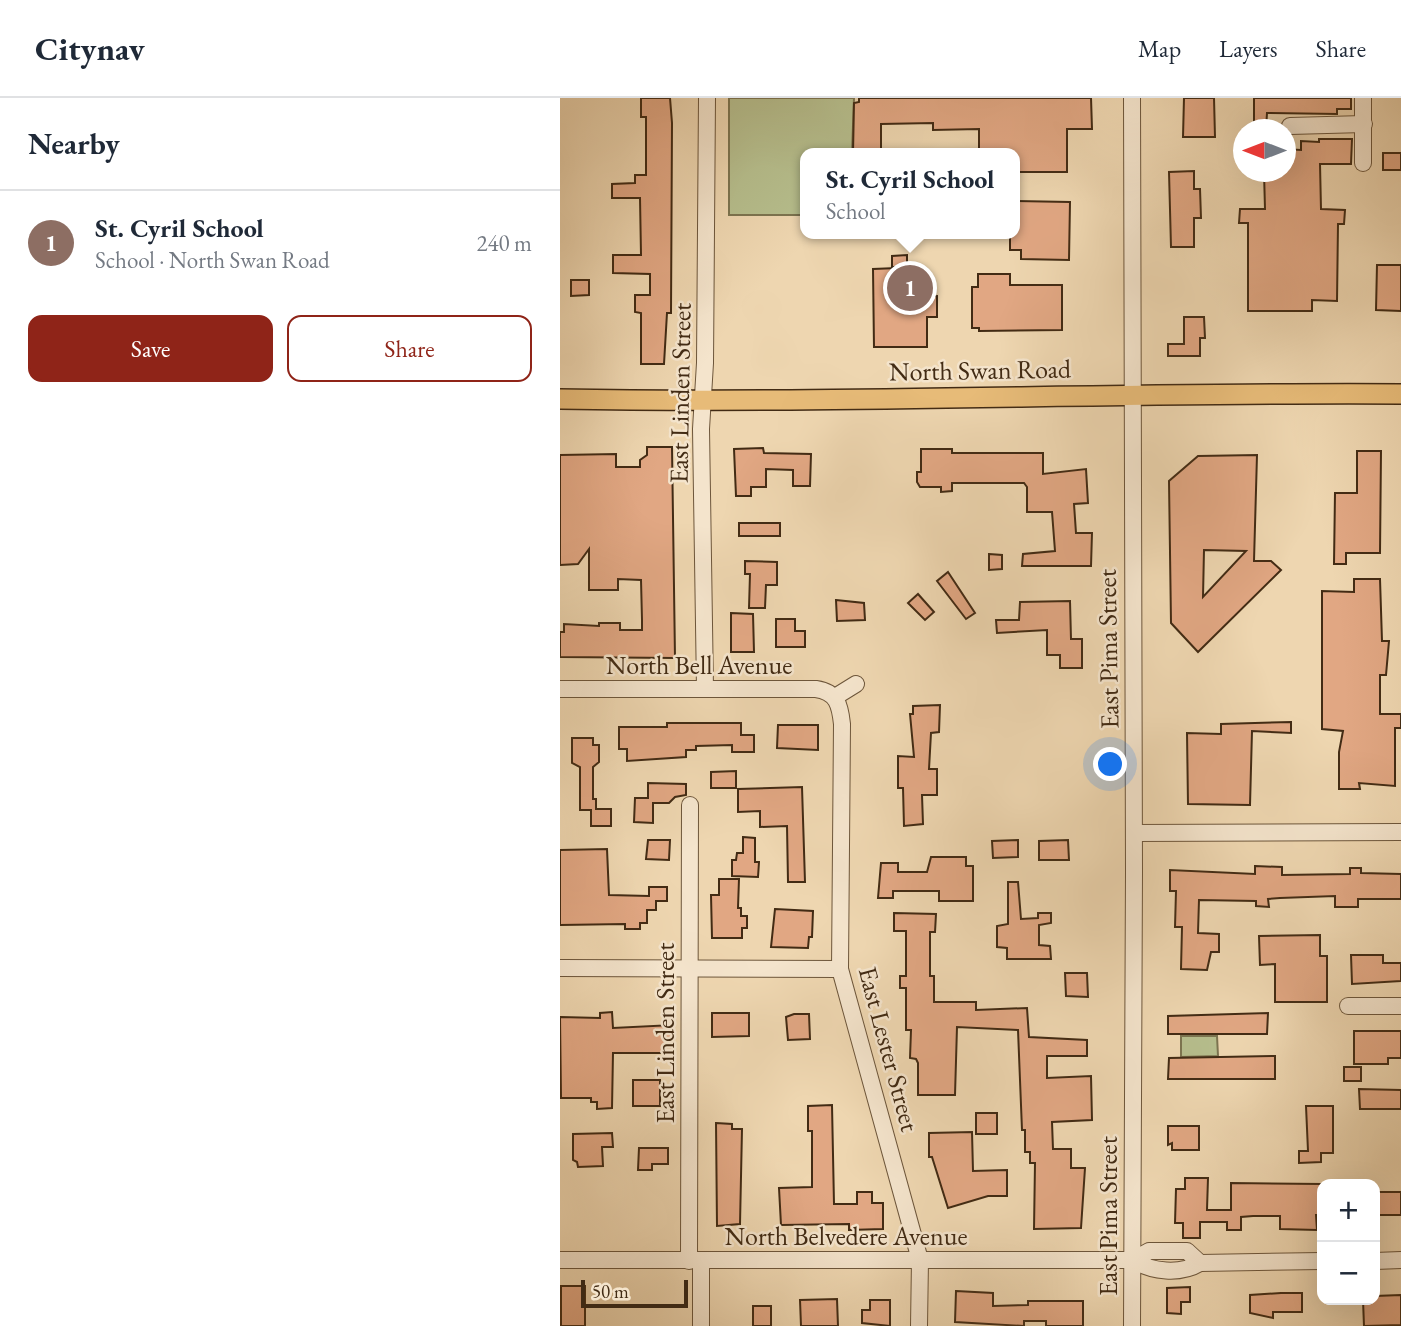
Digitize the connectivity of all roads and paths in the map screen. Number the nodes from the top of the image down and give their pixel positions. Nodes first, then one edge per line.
1 (707, 98) edge
2 (1132, 98) edge
3 (1363, 98) edge
4 (1364, 124) junction
5 (1296, 126) edge
6 (1363, 163) dead end
7 (1131, 393) junction
8 (1401, 394) edge
9 (560, 399) edge
10 (703, 402) junction
11 (856, 684) dead end
12 (560, 689) edge
13 (705, 689) junction
14 (835, 697) junction
15 (690, 805) dead end
16 (1401, 832) edge
17 (1135, 833) junction
18 (690, 967) junction
19 (560, 968) edge
20 (840, 969) junction
21 (1348, 1006) dead end
22 (1401, 1006) edge
23 (920, 1259) junction
24 (560, 1260) edge
25 (1133, 1260) junction
26 (1401, 1260) edge
27 (695, 1261) junction
28 (1317, 1261) edge
29 (1380, 1261) edge
30 (701, 1326) edge
31 (919, 1326) edge
32 (1132, 1326) edge

1 - 10 street, East Linden Street
2 - 7 street, East Pima Street
3 - 4 street
4 - 5 street
4 - 6 street
7 - 8 main road, North Swan Road
7 - 10 main road, North Swan Road
7 - 17 street, East Pima Street
9 - 10 main road, North Swan Road
10 - 13 street, East Linden Street
11 - 14 street
12 - 13 street, North Bell Avenue
13 - 14 street, North Bell Avenue
14 - 20 street, East Lester Street
15 - 18 street, East Linden Street
16 - 17 street
17 - 25 street, East Pima Street
18 - 19 street
18 - 20 street
18 - 27 street, East Linden Street
20 - 23 street, East Lester Street
21 - 22 street
23 - 25 street, North Belvedere Avenue
23 - 27 street, North Belvedere Avenue
23 - 31 street, East Lester Street
24 - 27 street, North Belvedere Avenue
25 - 28 street, North Belvedere Avenue
25 - 32 street, East Pima Street
26 - 29 street
27 - 30 street, East Linden Street

